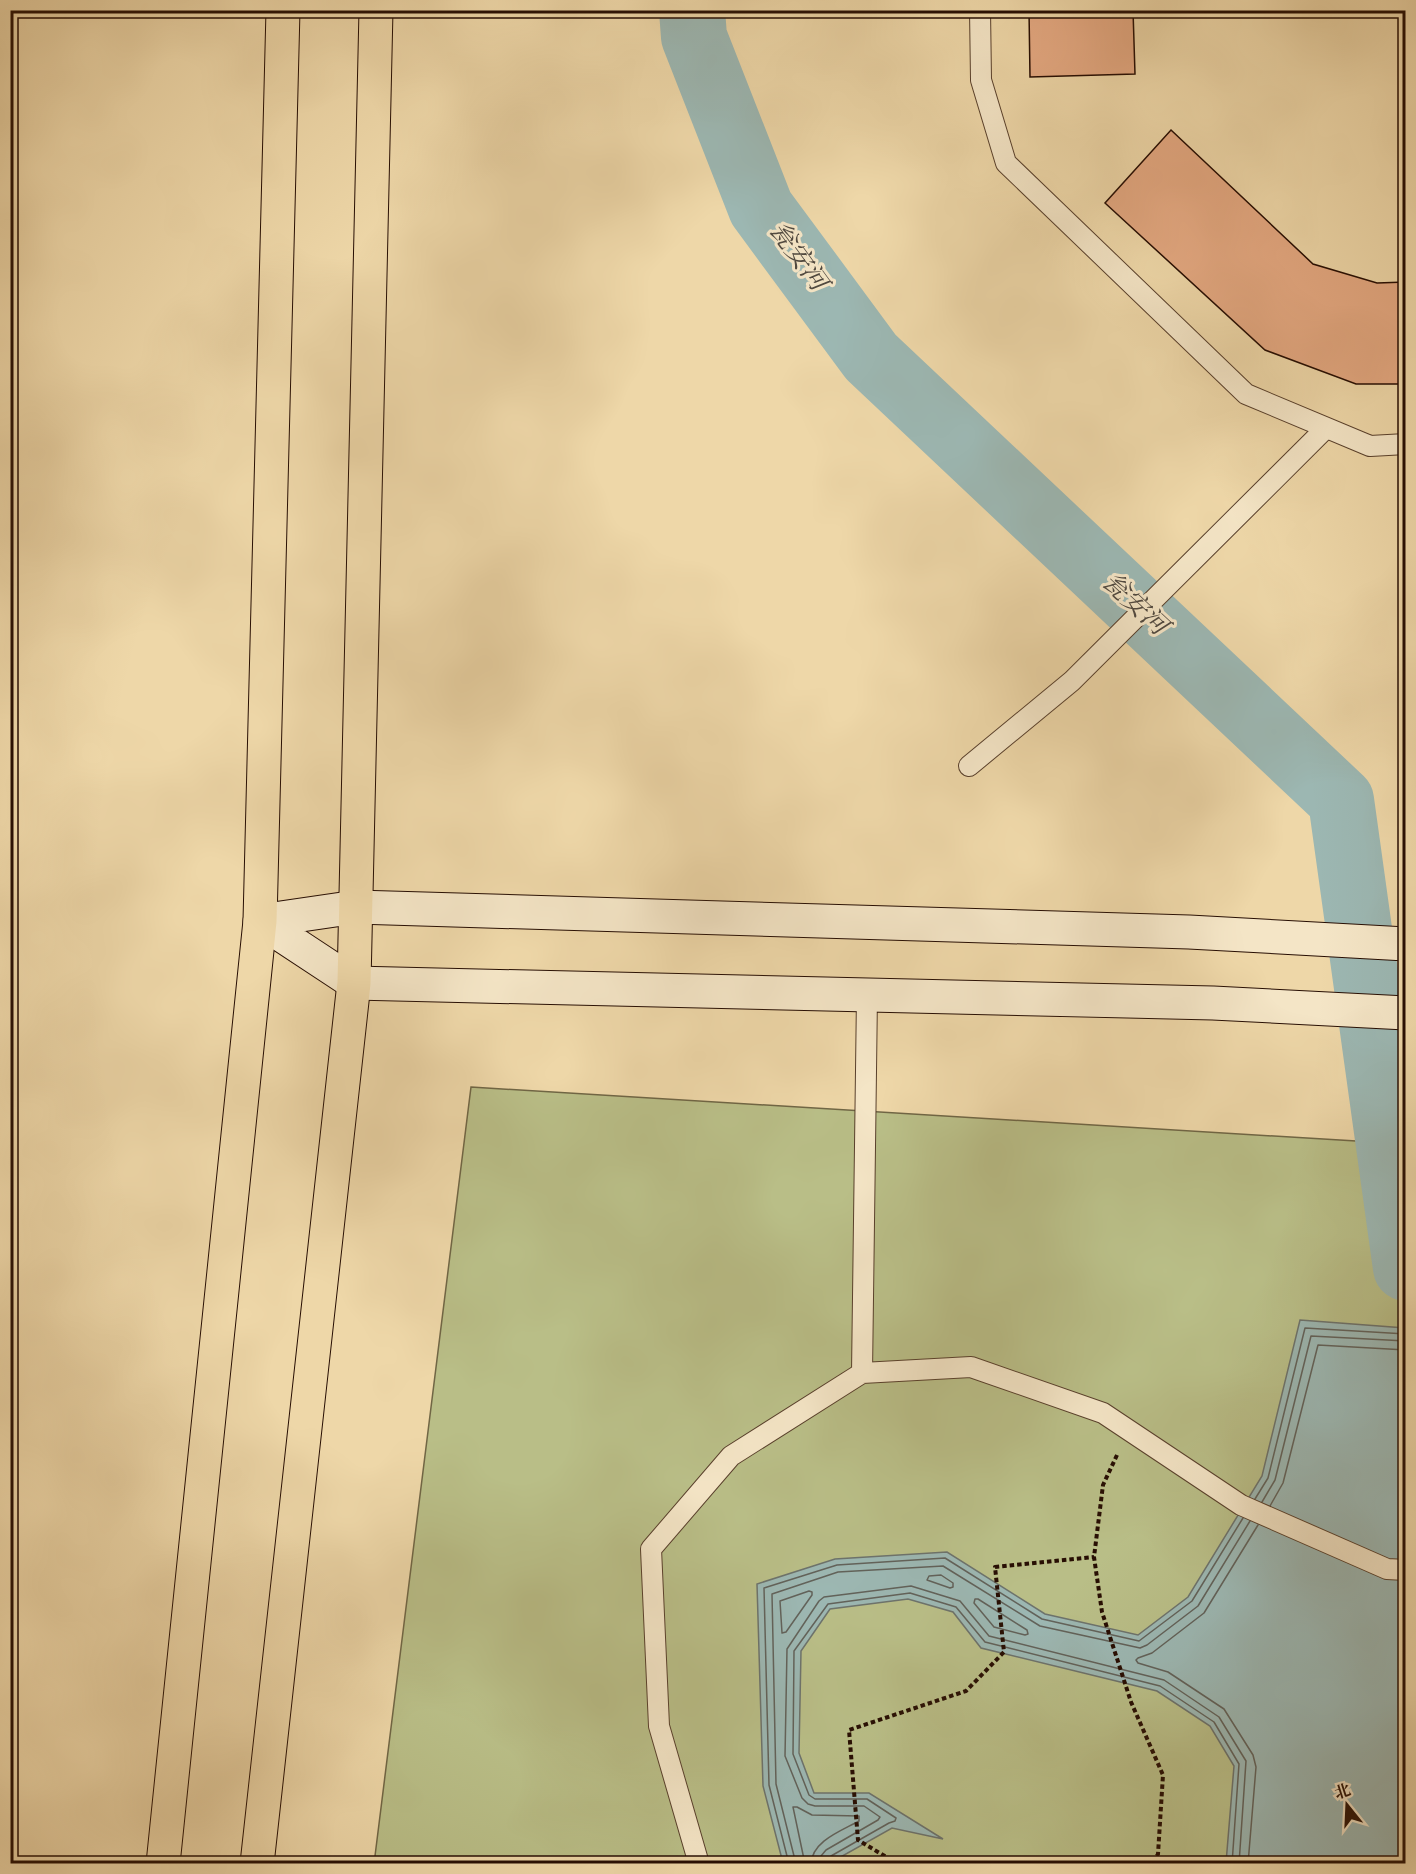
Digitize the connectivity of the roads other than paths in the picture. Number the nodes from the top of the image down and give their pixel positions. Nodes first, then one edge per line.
1 (283, 10) edge
2 (376, 10) edge
3 (980, 10) edge
4 (1326, 428) junction
5 (1406, 444) edge
6 (969, 766) dead end
7 (356, 907) junction
8 (260, 921) junction
9 (1406, 944) edge
10 (354, 983) junction
11 (867, 995) junction
12 (1406, 1013) edge
13 (862, 1373) junction
14 (1406, 1570) edge
15 (163, 1863) edge
16 (257, 1863) edge
17 (699, 1863) edge

1 - 8 main road
2 - 7 main road
3 - 4 lane
4 - 5 lane
4 - 6 lane
7 - 8 main road
7 - 9 main road
7 - 10 main road
8 - 10 main road
8 - 15 main road
10 - 11 main road
10 - 16 main road
11 - 12 main road
11 - 13 lane
13 - 14 lane
13 - 17 lane

